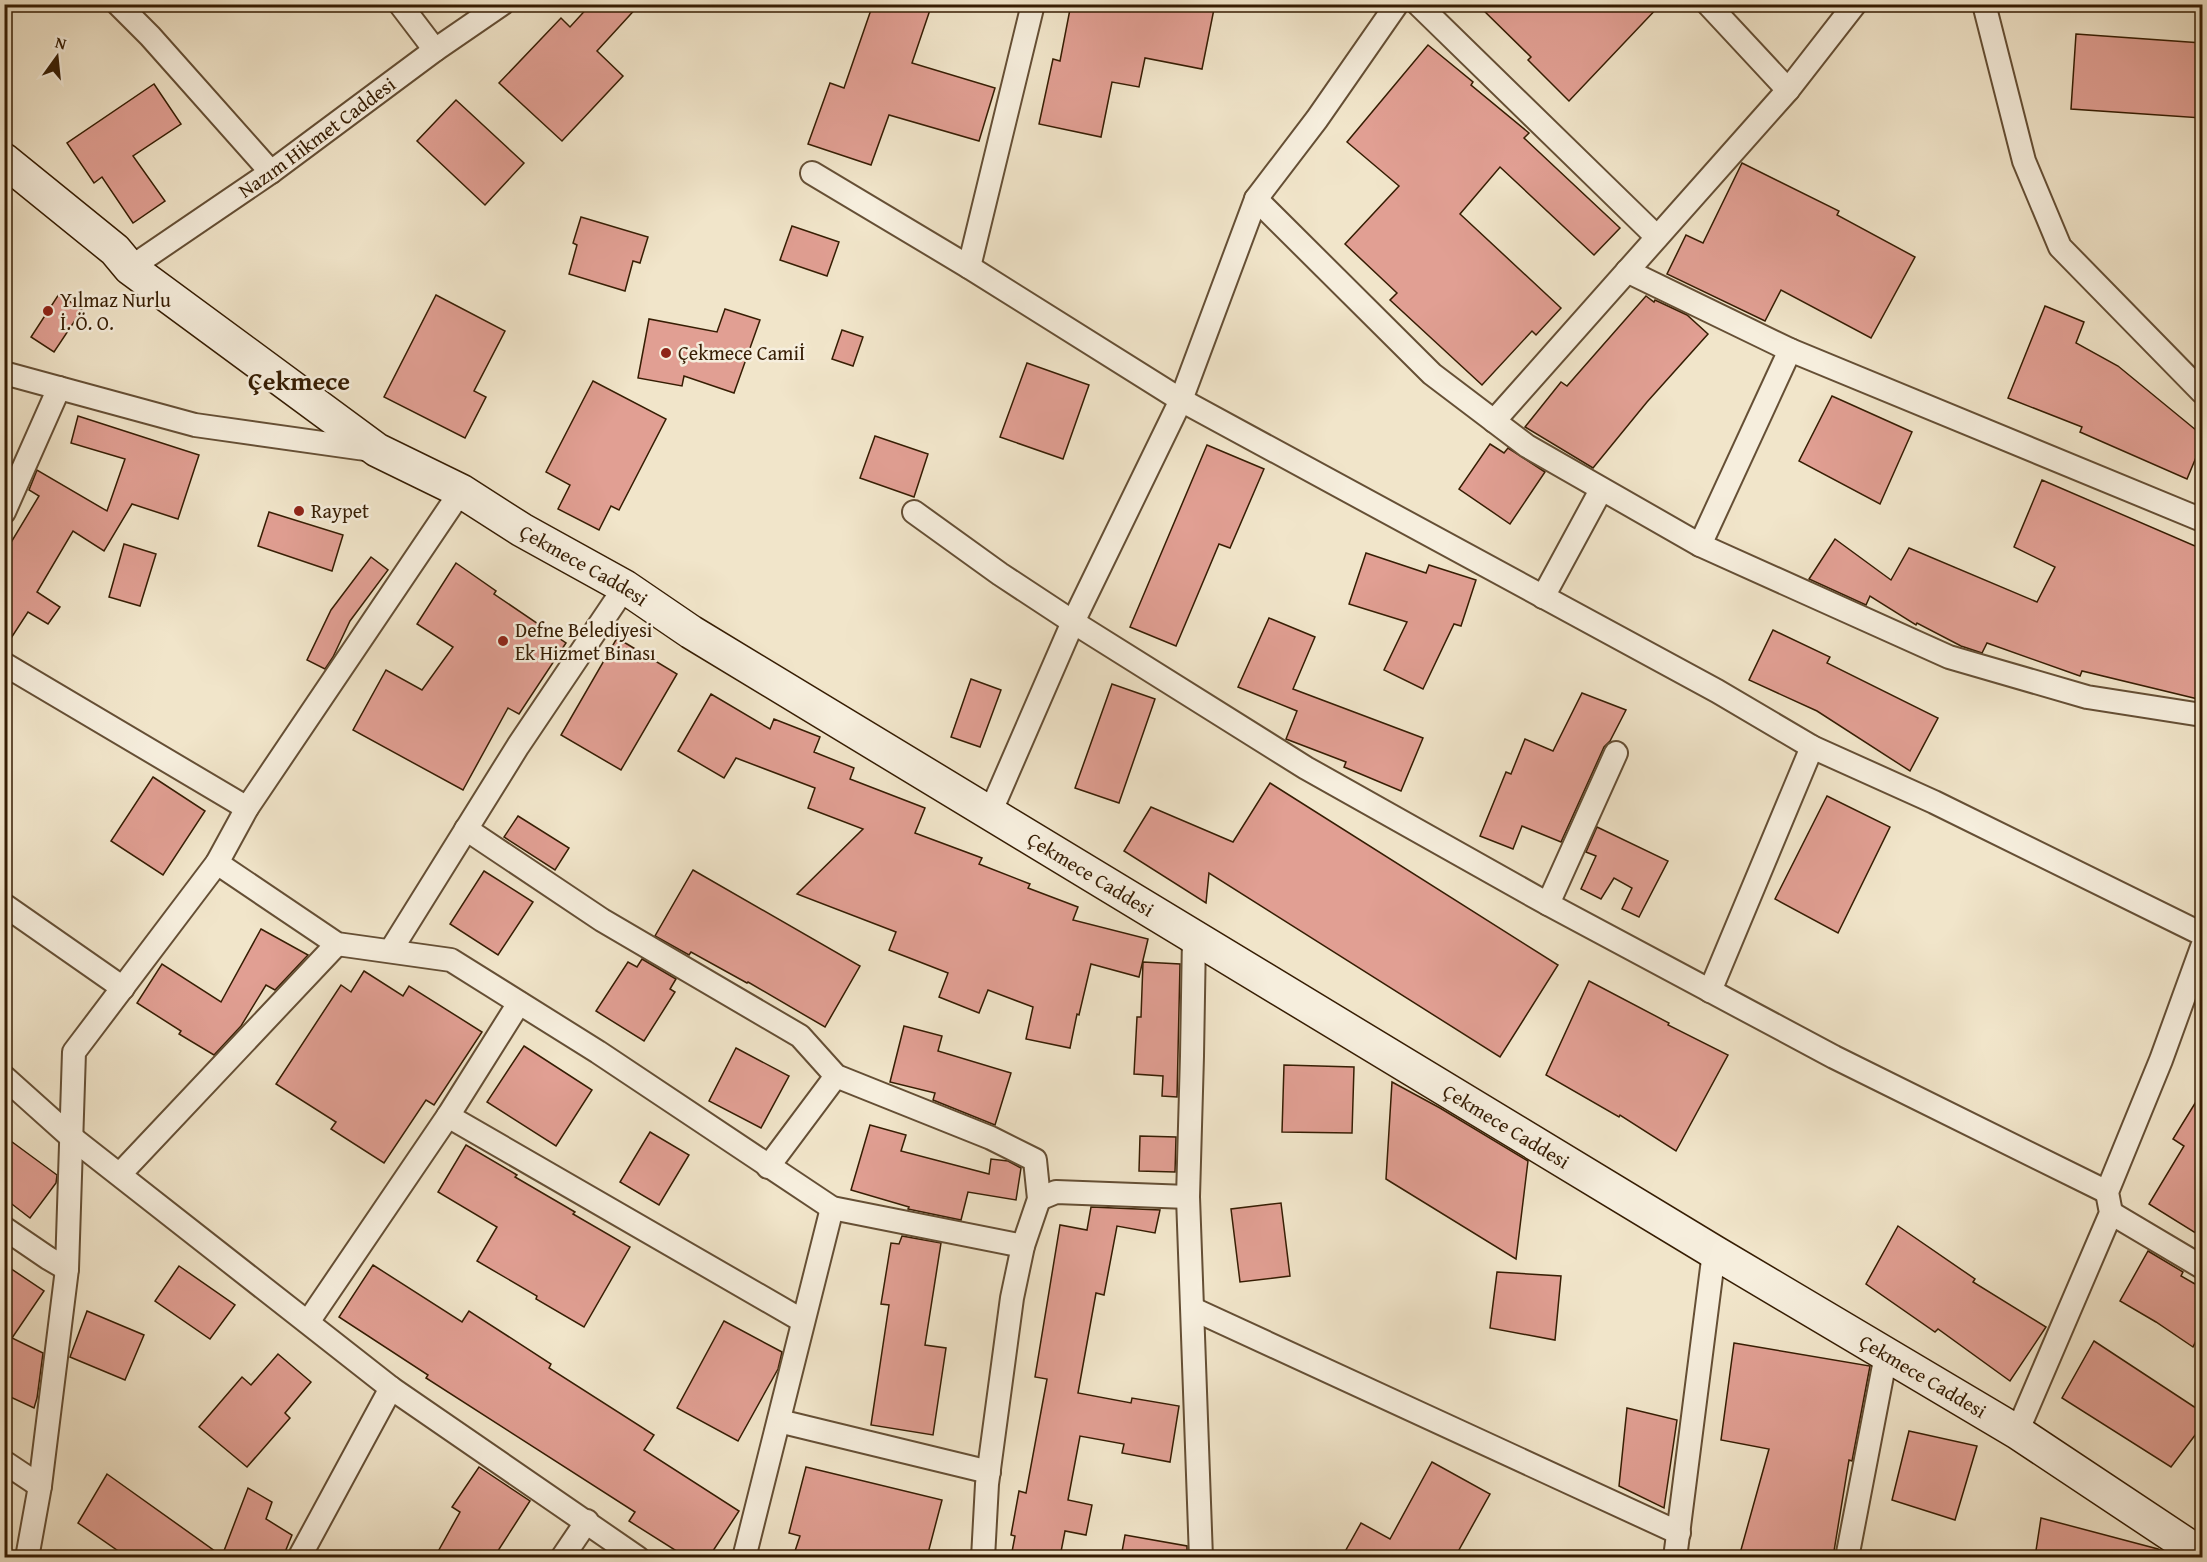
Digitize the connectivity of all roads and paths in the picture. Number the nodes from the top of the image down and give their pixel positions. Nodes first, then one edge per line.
1 (118, 4) edge
2 (400, 4) edge
3 (502, 4) edge
4 (1033, 4) edge
5 (1397, 4) edge
6 (1419, 4) edge
7 (1708, 4) edge
8 (1855, 4) edge
9 (1984, 4) edge
10 (435, 50) junction
11 (1788, 90) junction
12 (4, 160) edge
13 (271, 172) junction
14 (812, 173) dead end
15 (1256, 199) junction
16 (1657, 237) junction
17 (969, 267) junction
18 (130, 268) junction
19 (1628, 271) junction
20 (1790, 350) junction
21 (4, 373) edge
22 (58, 388) junction
23 (2202, 392) edge
24 (1181, 400) junction
25 (1494, 421) junction
26 (377, 450) junction
27 (1601, 490) junction
28 (461, 491) junction
29 (4, 512) edge
30 (914, 512) dead end
31 (2202, 520) edge
32 (1700, 545) junction
33 (625, 586) junction
34 (1543, 597) junction
35 (1073, 622) junction
36 (4, 664) edge
37 (2202, 715) edge
38 (1812, 747) junction
39 (1616, 753) dead end
40 (247, 808) junction
41 (990, 813) junction
42 (466, 829) junction
43 (217, 863) junction
44 (1548, 904) junction
45 (4, 906) edge
46 (2202, 934) edge
47 (1194, 937) junction
48 (337, 944) junction
49 (2202, 947) edge
50 (391, 951) junction
51 (123, 988) junction
52 (1710, 991) junction
53 (519, 1003) junction
54 (836, 1076) junction
55 (4, 1077) edge
56 (448, 1116) junction
57 (71, 1137) junction
58 (768, 1167) junction
59 (120, 1174) junction
60 (1188, 1197) junction
61 (1040, 1199) junction
62 (2109, 1202) junction
63 (832, 1208) junction
64 (4, 1228) edge
65 (1023, 1246) junction
66 (1714, 1252) junction
67 (2202, 1267) edge
68 (66, 1269) junction
69 (1193, 1309) junction
70 (803, 1321) junction
71 (308, 1322) junction
72 (1886, 1355) junction
73 (392, 1388) junction
74 (779, 1421) junction
75 (2017, 1432) junction
76 (4, 1462) edge
77 (989, 1472) junction
78 (40, 1486) junction
79 (587, 1521) junction
80 (1678, 1533) junction
81 (2202, 1554) edge
82 (1207, 1555) edge
83 (27, 1557) edge
84 (299, 1557) edge
85 (562, 1557) edge
86 (638, 1557) edge
87 (744, 1557) edge
88 (983, 1557) edge
89 (1675, 1557) edge
90 (1847, 1557) edge

1 - 13 street
2 - 10 street
3 - 10 street, Nazım Hikmet Caddesi
4 - 17 street
5 - 15 street
6 - 16 street
7 - 11 street
8 - 11 street
9 - 23 street
10 - 13 street, Nazım Hikmet Caddesi
11 - 16 street
12 - 18 main road, Çekmece Caddesi
13 - 18 street, Nazım Hikmet Caddesi
14 - 17 street
15 - 24 street
15 - 25 street
16 - 19 street
17 - 24 street
18 - 26 main road, Çekmece Caddesi
19 - 20 street
19 - 25 street
20 - 31 street
20 - 32 street
21 - 22 street
22 - 26 street
22 - 29 street
24 - 34 street
24 - 35 street
25 - 27 street
26 - 28 main road, Çekmece Caddesi
27 - 32 street
27 - 34 street
28 - 33 main road, Çekmece Caddesi
28 - 40 street
30 - 35 street
32 - 37 street
33 - 41 main road, Çekmece Caddesi
33 - 42 street
34 - 38 street
35 - 41 street
35 - 44 street
36 - 40 street
38 - 46 street
38 - 52 street
39 - 44 street
40 - 43 street
41 - 47 main road, Çekmece Caddesi
42 - 50 street
42 - 54 street
43 - 48 street
43 - 51 street
44 - 52 street
45 - 51 street
47 - 60 street
47 - 66 main road, Çekmece Caddesi
48 - 50 street
48 - 59 street
49 - 62 street
50 - 53 street
51 - 57 street
52 - 62 street
53 - 56 street
53 - 58 street
54 - 58 street
54 - 61 street
55 - 57 street
56 - 70 street
56 - 71 street
57 - 59 street
57 - 68 street
58 - 63 street
59 - 71 street
60 - 61 street
60 - 69 street
61 - 65 street
62 - 67 street
62 - 75 street
63 - 65 street
63 - 70 street
64 - 68 street
65 - 77 street
66 - 72 main road, Çekmece Caddesi
66 - 80 street
68 - 78 street
69 - 80 street
69 - 82 street
70 - 74 street
71 - 73 street
72 - 75 main road, Çekmece Caddesi
72 - 90 street
73 - 79 street
73 - 84 street
74 - 77 street
74 - 87 street
75 - 81 main road, Çekmece Caddesi
76 - 78 street
77 - 88 street
78 - 83 street
79 - 85 street
79 - 86 street
80 - 89 street

